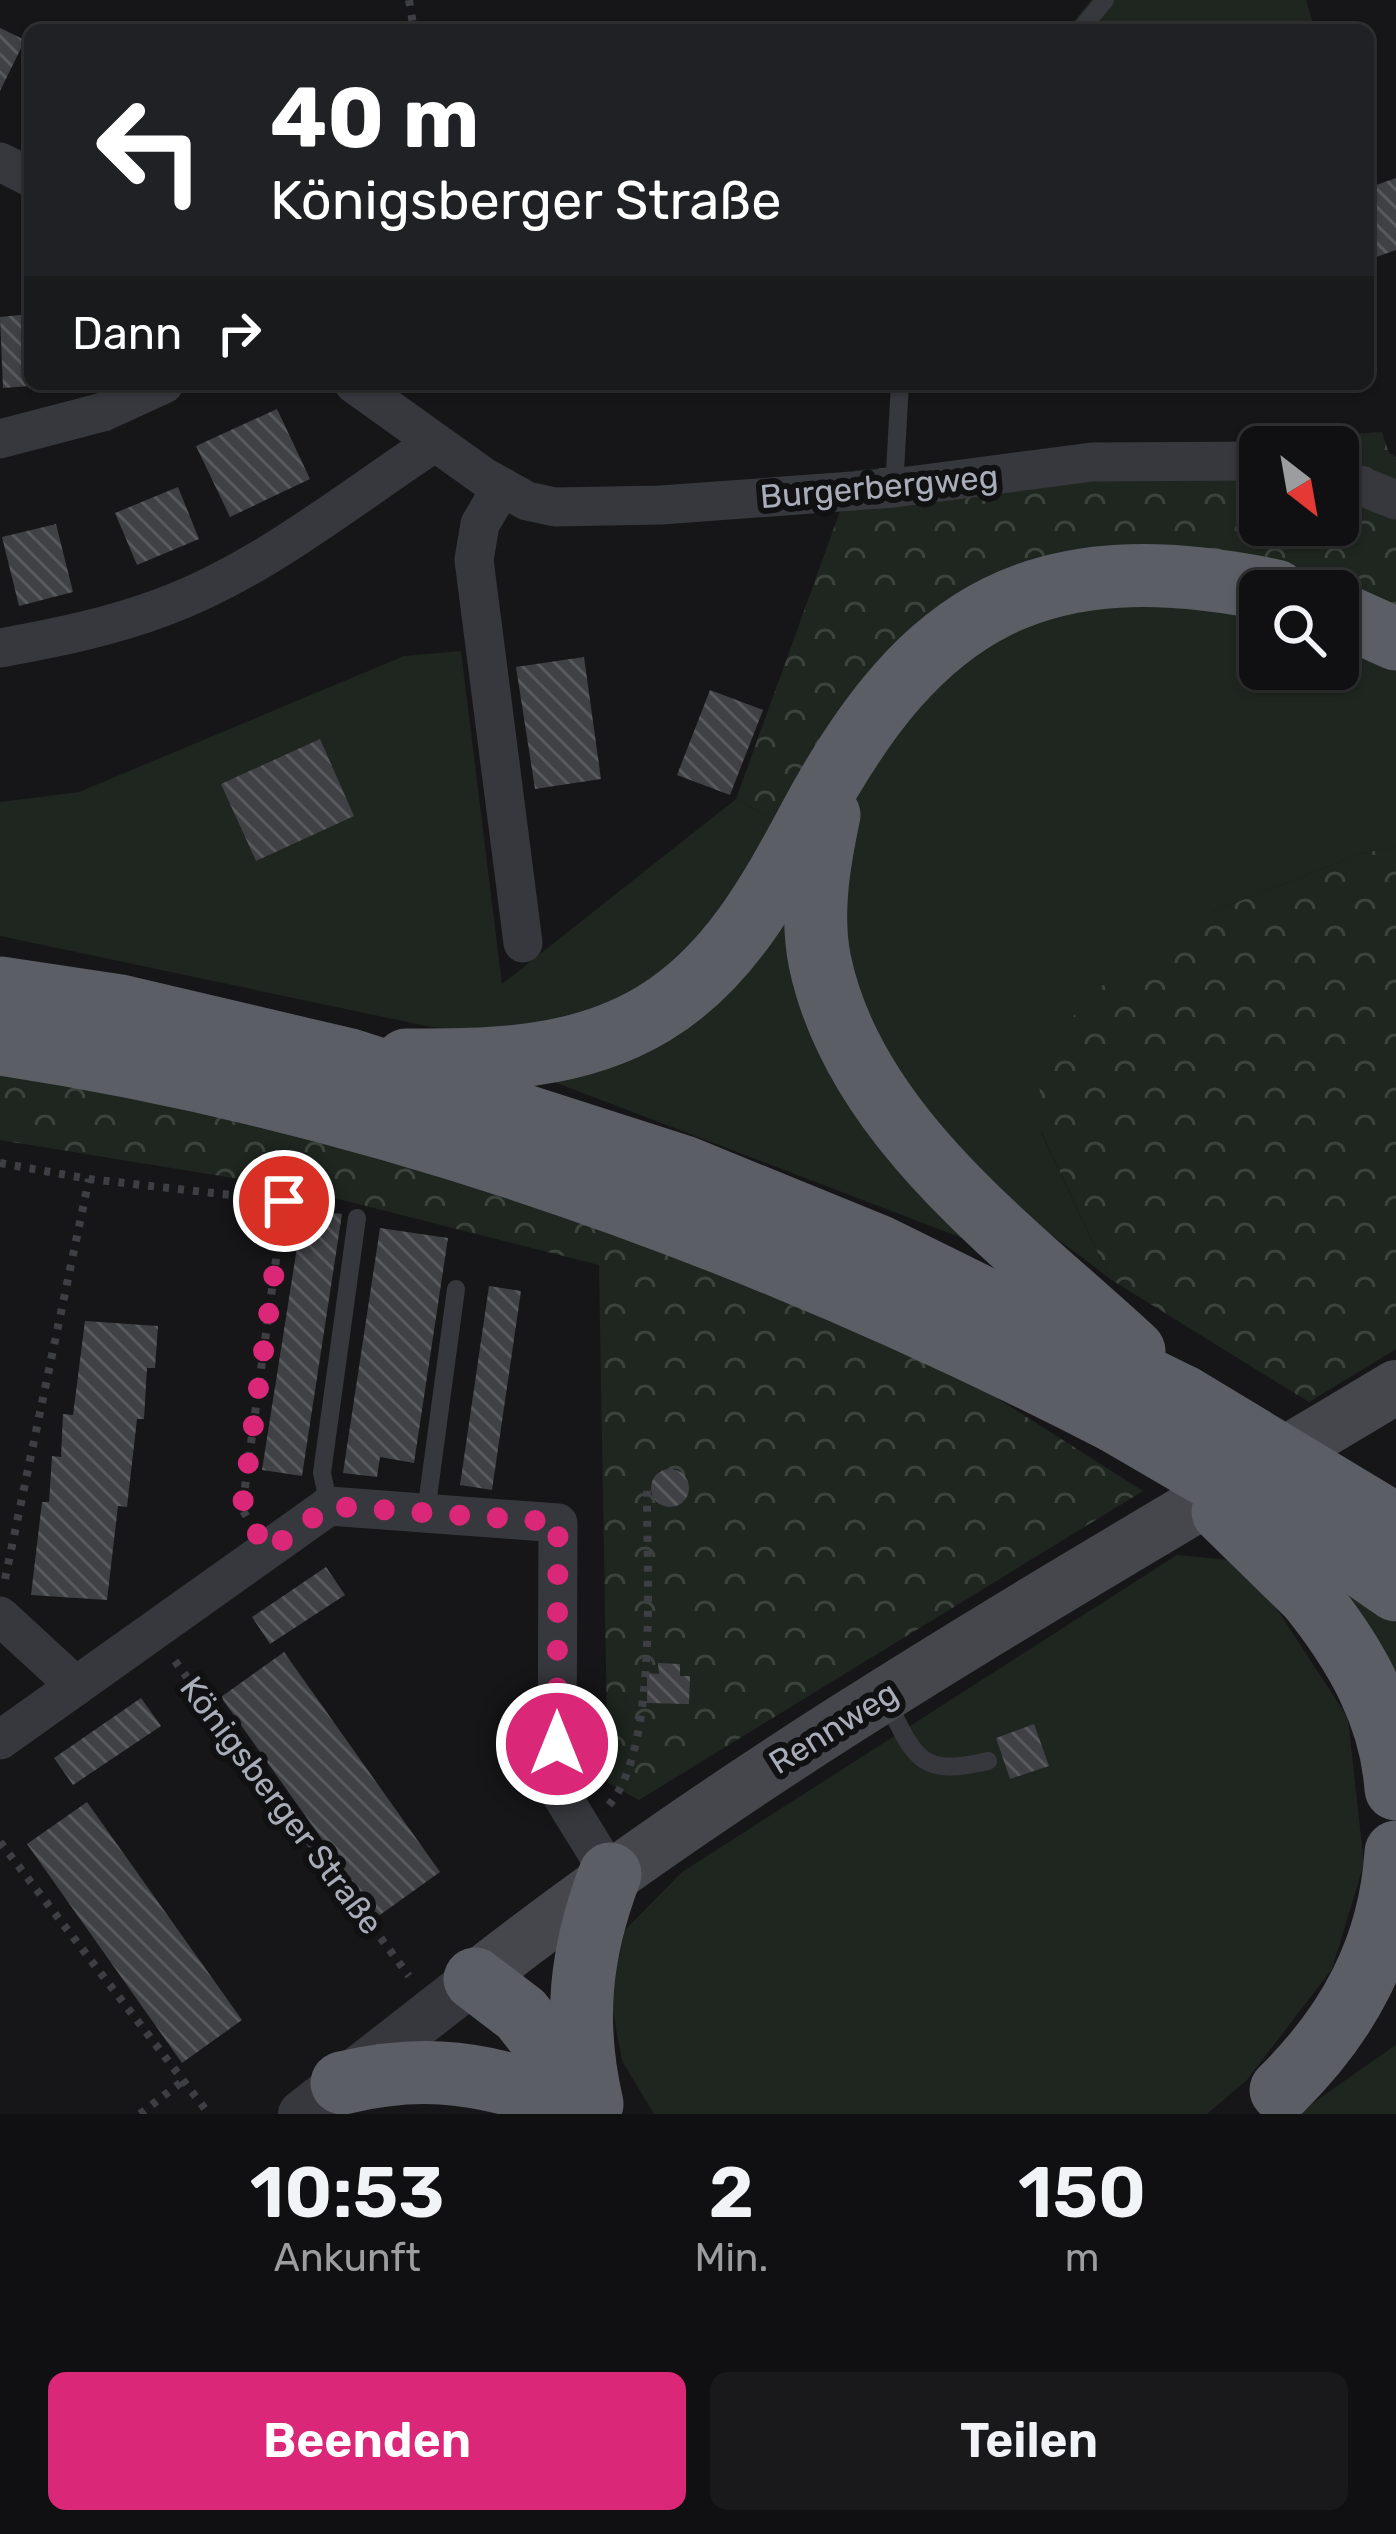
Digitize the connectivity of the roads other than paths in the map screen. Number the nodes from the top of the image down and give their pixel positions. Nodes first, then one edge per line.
1 (1105, 0) edge
2 (1085, 24) edge
3 (151, 390) edge
4 (362, 390) edge
5 (900, 390) edge
6 (0, 439) edge
7 (434, 443) junction
8 (1239, 461) edge
9 (1359, 485) edge
10 (502, 487) junction
11 (894, 488) junction
12 (1396, 500) edge
13 (1239, 585) edge
14 (1359, 622) edge
15 (1396, 639) edge
16 (0, 647) edge
17 (848, 746) junction
18 (523, 943) dead end
19 (0, 988) edge
20 (0, 1044) edge
21 (350, 1060) junction
22 (357, 1218) dead end
23 (456, 1288) dead end
24 (1396, 1387) edge
25 (1184, 1397) junction
26 (329, 1506) junction
27 (426, 1512) junction
28 (1364, 1568) edge
29 (2, 1599) edge
30 (76, 1686) junction
31 (885, 1695) junction
32 (0, 1740) edge
33 (988, 1761) dead end
34 (1396, 1789) edge
35 (1396, 1852) edge
36 (598, 1854) junction
37 (475, 1978) junction
38 (1396, 2015) edge
39 (322, 2098) edge
40 (1266, 2102) edge
41 (573, 2106) edge

1 - 2 lane
3 - 6 street
4 - 7 street, Burgerbergweg
5 - 11 lane
7 - 10 street, Burgerbergweg
7 - 16 street
8 - 11 street, Burgerbergweg
9 - 12 street
10 - 11 street, Burgerbergweg
10 - 18 street
13 - 17 highway
14 - 15 highway
17 - 21 highway
17 - 25 highway
19 - 21 highway
20 - 28 highway, bridge
21 - 25 highway
22 - 26 lane
23 - 27 lane
24 - 31 main road, Rennweg
25 - 28 highway, bridge
26 - 27 street
26 - 30 street
27 - 36 street
28 - 34 highway
29 - 30 street
30 - 32 street
31 - 33 lane
31 - 36 main road, Rennweg
35 - 40 highway
36 - 37 main road, Rennweg
36 - 41 highway
37 - 39 street, Rennweg
37 - 41 highway
38 - 40 highway
39 - 41 highway

